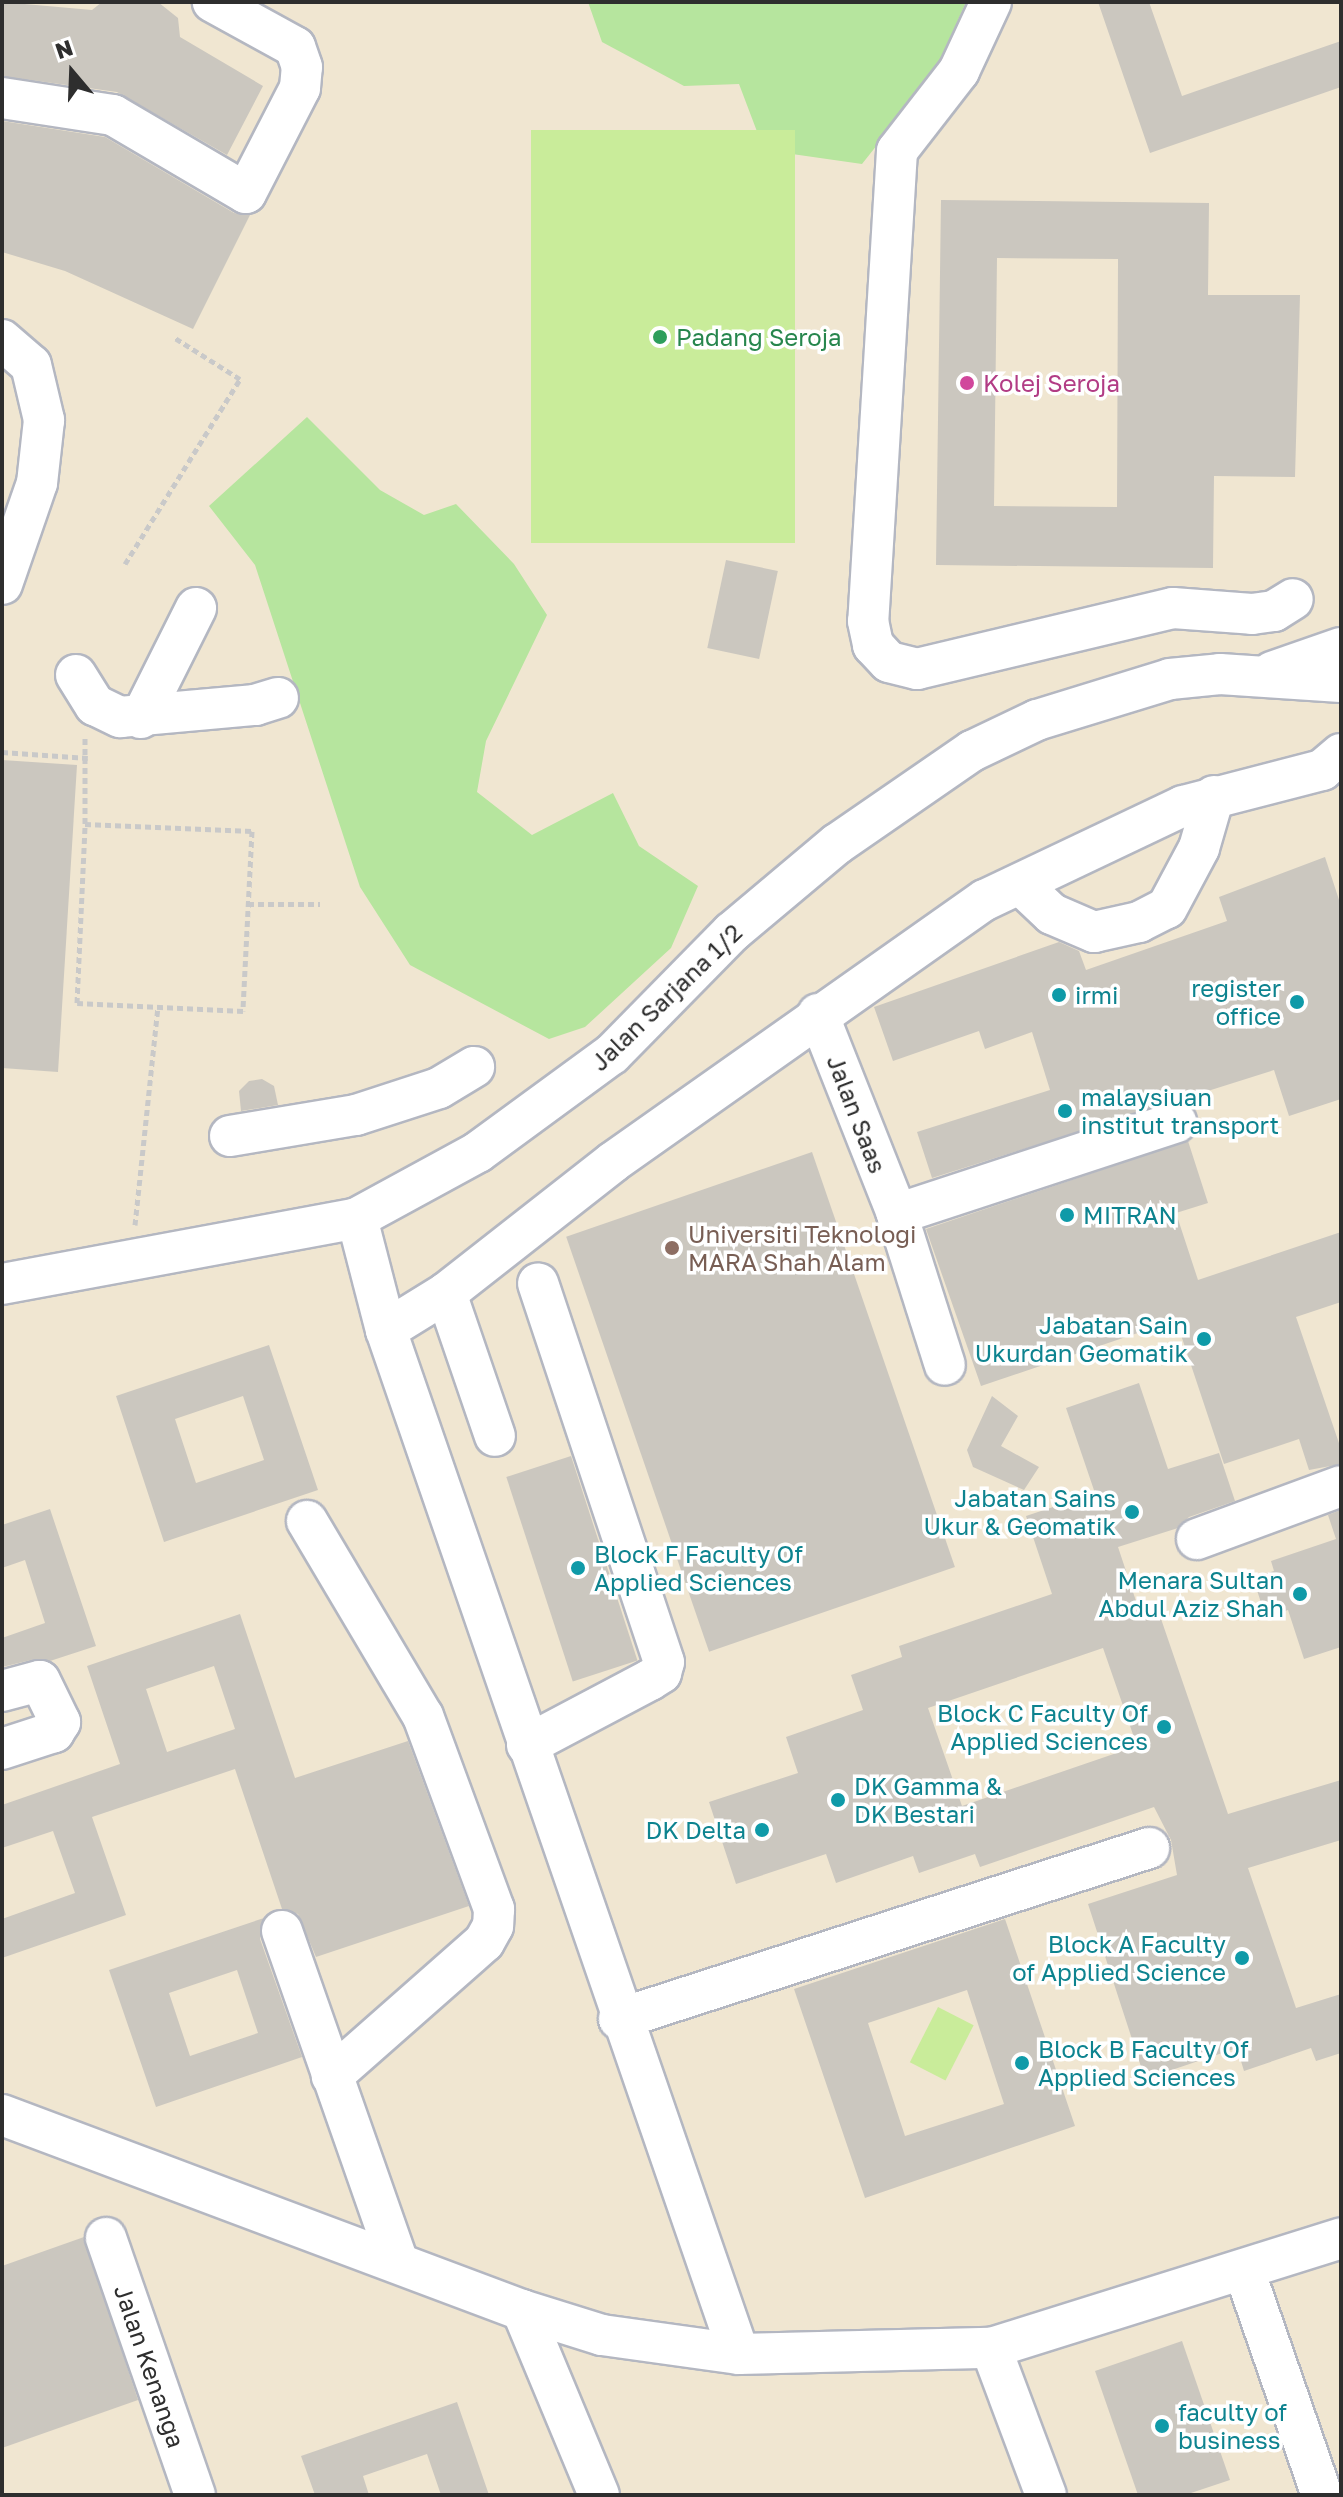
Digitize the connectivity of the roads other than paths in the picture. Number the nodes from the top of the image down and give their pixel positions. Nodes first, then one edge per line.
1 (213, 2) edge
2 (991, 2) edge
3 (2, 98) edge
4 (2, 340) edge
5 (2, 584) edge
6 (1293, 599) dead end
7 (196, 608) dead end
8 (1341, 648) edge
9 (76, 675) dead end
10 (1261, 677) junction
11 (1341, 682) edge
12 (278, 698) dead end
13 (141, 718) junction
14 (1341, 754) edge
15 (1214, 796) junction
16 (1020, 884) junction
17 (818, 1014) junction
18 (474, 1067) dead end
19 (1176, 1122) dead end
20 (230, 1136) dead end
21 (897, 1214) junction
22 (357, 1218) junction
23 (538, 1283) dead end
24 (2, 1284) edge
25 (446, 1293) junction
26 (386, 1330) junction
27 (945, 1365) dead end
28 (495, 1436) dead end
29 (1341, 1486) edge
30 (307, 1521) dead end
31 (1197, 1539) dead end
32 (2, 1691) edge
33 (527, 1745) junction
34 (2, 1749) edge
35 (1149, 1848) dead end
36 (282, 1931) dead end
37 (619, 2019) junction
38 (332, 2076) junction
39 (2, 2115) edge
40 (106, 2238) dead end
41 (1341, 2238) edge
42 (398, 2262) junction
43 (1245, 2273) junction
44 (522, 2310) junction
45 (991, 2348) junction
46 (739, 2354) junction
47 (195, 2495) edge
48 (599, 2495) edge
49 (1046, 2495) edge
50 (1322, 2495) edge

1 - 3 street
2 - 6 street
4 - 5 street
7 - 13 street
8 - 10 street, Jalan Sarjana 1/2
9 - 13 street
10 - 11 street, Jalan Sarjana 1/2
10 - 22 street, Jalan Sarjana 1/2
12 - 13 street
14 - 15 street
15 - 16 street
15 - 16 street
16 - 17 street
17 - 21 street, Jalan Saas
17 - 25 street
18 - 20 street
19 - 21 street
21 - 27 street, Jalan Saas
22 - 24 street, Jalan Sarjana 1/2
22 - 26 street
23 - 33 street
25 - 26 street
25 - 28 street
26 - 33 street
29 - 31 street
30 - 38 street
32 - 34 street
33 - 37 street
35 - 37 street
36 - 38 street
37 - 46 street
38 - 42 street
39 - 42 street
40 - 47 street, Jalan Kenanga
41 - 43 street
42 - 44 street
43 - 45 street
43 - 50 street
44 - 46 street
44 - 48 street
45 - 46 street
45 - 49 street

